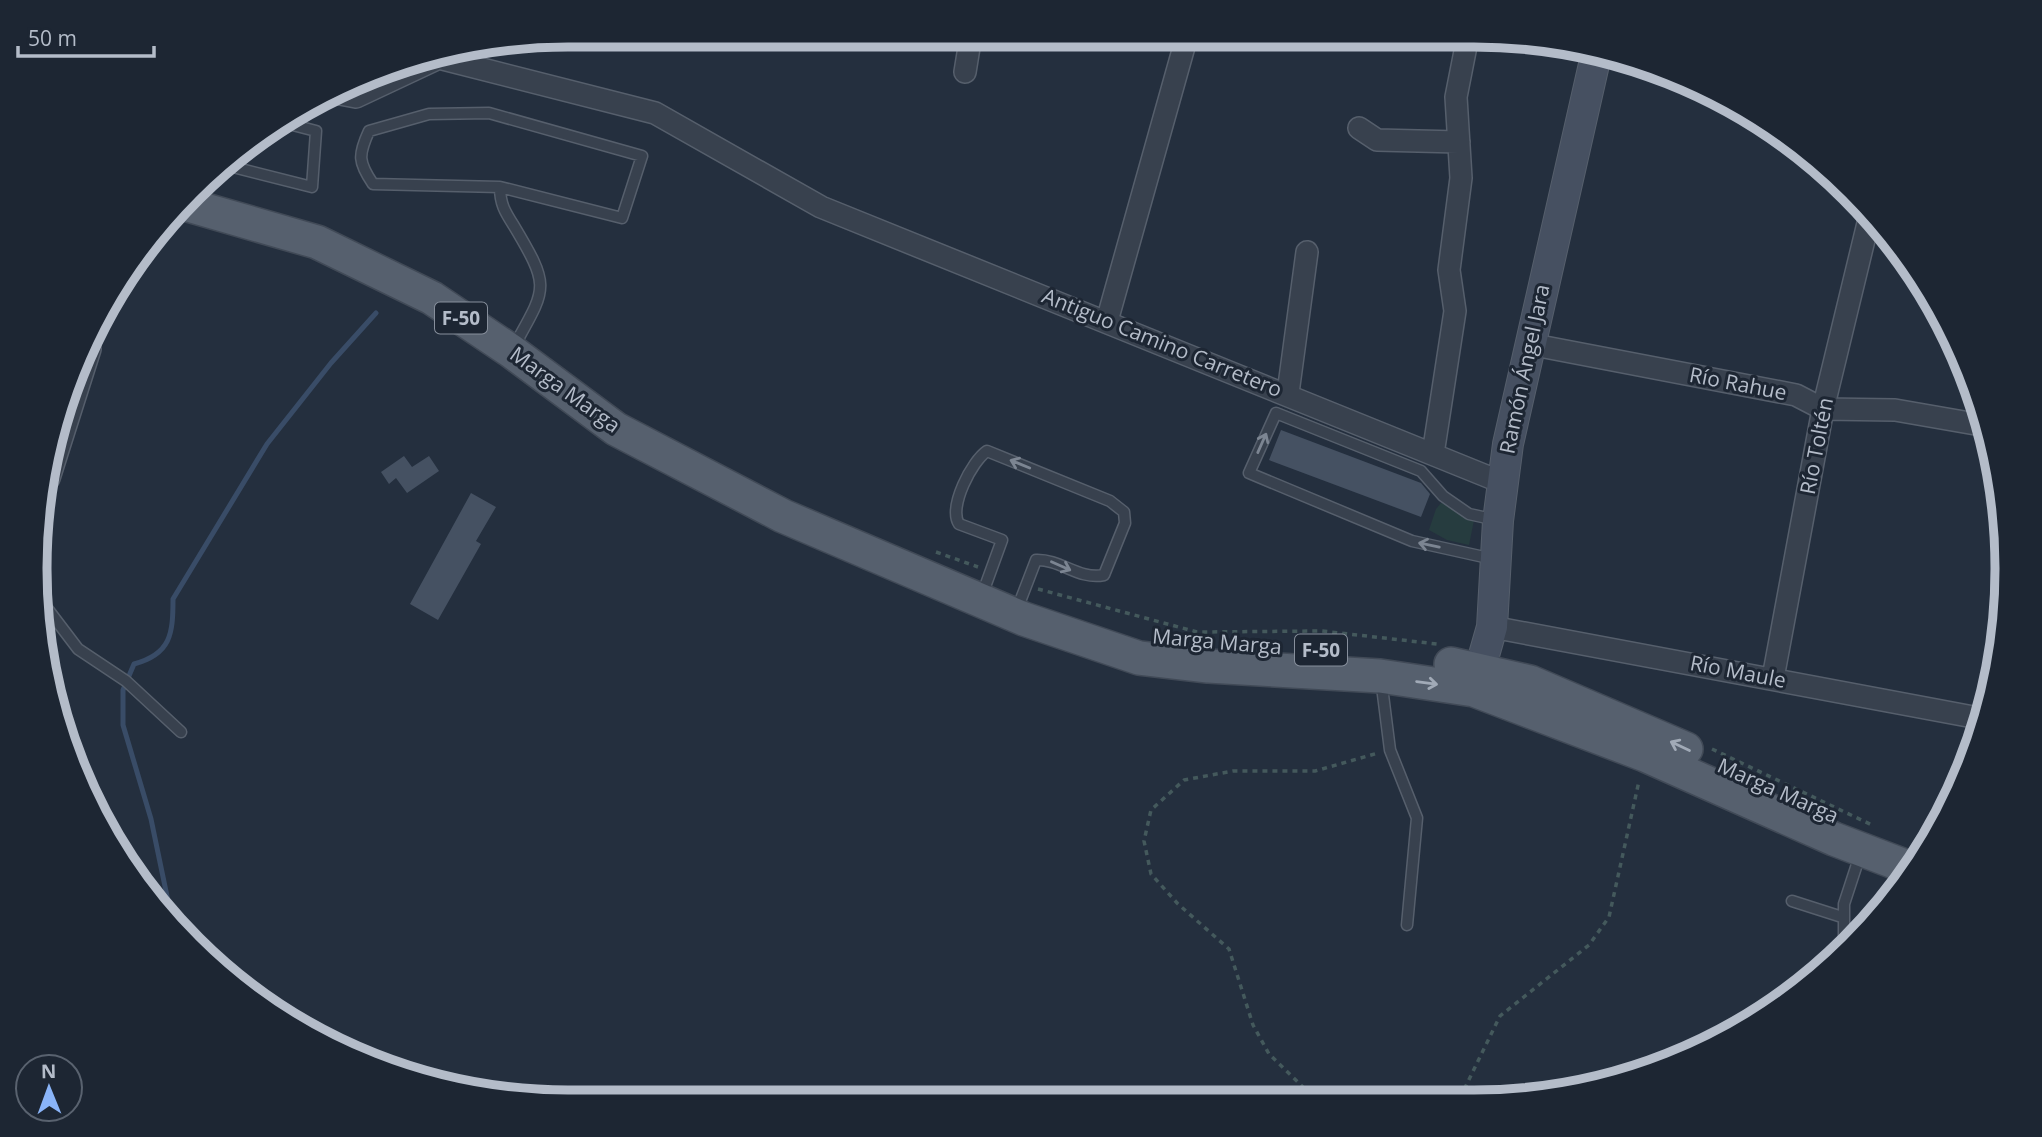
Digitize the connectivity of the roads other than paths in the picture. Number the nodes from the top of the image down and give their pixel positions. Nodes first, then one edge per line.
1 (969, 47) edge
2 (1184, 47) edge
3 (1466, 47) edge
4 (451, 61) edge
5 (1595, 62) edge
6 (965, 72) dead end
7 (406, 73) edge
8 (350, 96) edge
9 (294, 125) edge
10 (1359, 128) dead end
11 (1459, 142) junction
12 (236, 168) edge
13 (500, 187) junction
14 (194, 207) edge
15 (1867, 227) edge
16 (1307, 253) dead end
17 (1107, 321) junction
18 (1529, 344) junction
19 (511, 351) junction
20 (1288, 393) junction
21 (1824, 409) junction
22 (1974, 424) edge
23 (1433, 454) junction
24 (712, 477) junction
25 (1501, 482) junction
26 (1497, 520) junction
27 (1496, 559) junction
28 (989, 578) junction
29 (1023, 592) junction
30 (49, 611) edge
31 (1492, 626) junction
32 (1380, 676) junction
33 (1773, 678) junction
34 (1478, 679) junction
35 (1973, 717) edge
36 (181, 732) dead end
37 (1868, 838) junction
38 (1912, 851) edge
39 (1903, 863) edge
40 (1792, 901) dead end
41 (1842, 917) junction
42 (1408, 925) dead end
43 (1843, 936) edge

1 - 6 street
2 - 17 street
3 - 11 street
4 - 17 street, Antiguo Camino Carretero
5 - 18 main road, Ramón Ángel Jara
7 - 8 street, Antiguo Camino Carretero
9 - 12 lane
10 - 11 street
11 - 23 street
13 - 13 lane
13 - 19 lane
14 - 19 main road, Marga Marga / F-50
15 - 21 street, Río Toltén
16 - 20 street
17 - 20 street, Antiguo Camino Carretero
18 - 21 street, Río Rahue
18 - 25 main road, Ramón Ángel Jara
19 - 24 main road, Marga Marga / F-50
20 - 23 street, Antiguo Camino Carretero
21 - 22 street, Río Rahue
21 - 33 street, Río Toltén
23 - 25 street, Antiguo Camino Carretero
24 - 28 main road, Marga Marga / F-50
24 - 32 main road, Marga Marga / F-50
25 - 26 main road, Ramón Ángel Jara
26 - 27 main road, Ramón Ángel Jara
27 -> 26 lane
27 - 31 main road, Ramón Ángel Jara
28 - 29 main road, Marga Marga / F-50
29 -> 28 lane
29 - 34 main road, Marga Marga / F-50
30 - 36 lane
31 - 33 street, Río Maule
31 - 34 main road, Ramón Ángel Jara
32 -> 34 main road, Marga Marga / F-50
32 - 42 lane
33 - 35 street, Río Maule
34 - 37 main road, Marga Marga / F-50
38 -> 34 main road, Marga Marga / F-50
37 - 39 main road, Marga Marga / F-50
37 - 41 lane
40 - 41 lane
41 - 43 lane

